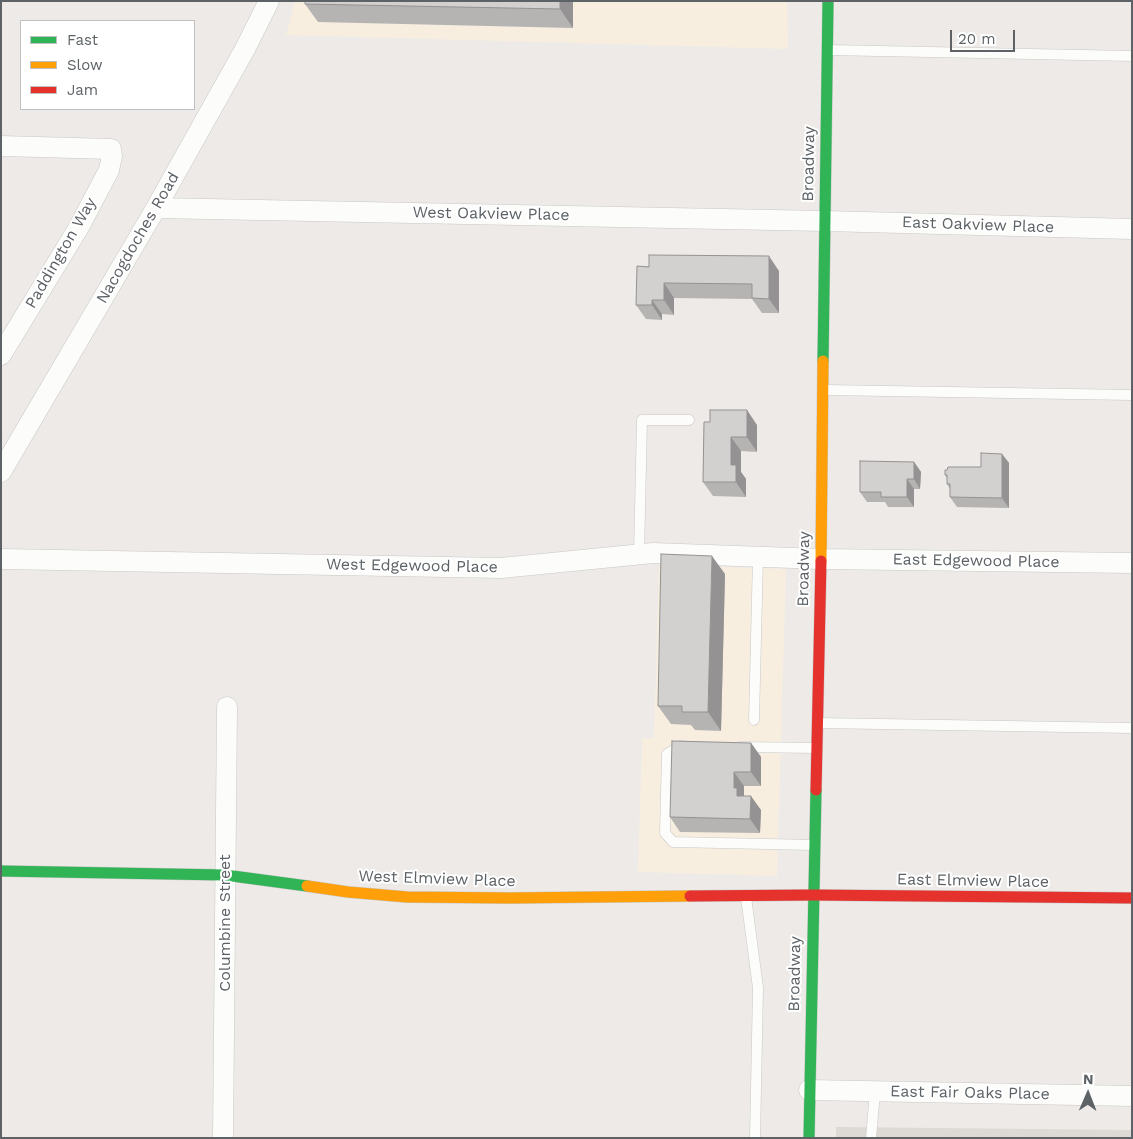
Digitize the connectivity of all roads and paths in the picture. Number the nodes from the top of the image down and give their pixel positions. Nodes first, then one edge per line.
1 (269, 1) edge
2 (828, 1) edge
3 (827, 50) junction
4 (1132, 56) edge
5 (1, 146) edge
6 (156, 208) junction
7 (825, 221) junction
8 (1132, 229) edge
9 (1, 354) edge
10 (823, 390) junction
11 (1132, 395) edge
12 (689, 420) dead end
13 (1, 472) edge
14 (639, 554) junction
15 (758, 557) junction
16 (1, 559) edge
17 (821, 559) junction
18 (1132, 563) edge
19 (226, 707) dead end
20 (754, 720) dead end
21 (817, 723) junction
22 (1132, 728) edge
23 (690, 746) edge
24 (728, 747) edge
25 (817, 748) junction
26 (815, 845) junction
27 (1, 871) edge
28 (225, 874) junction
29 (814, 895) junction
30 (745, 896) junction
31 (1132, 898) edge
32 (809, 1090) junction
33 (875, 1092) junction
34 (1132, 1096) edge
35 (223, 1138) edge
36 (755, 1138) edge
37 (809, 1138) edge
38 (871, 1138) edge

1 - 6 street, Nacogdoches Road
2 - 3 main road, Broadway
3 - 4 lane
3 - 7 main road, Broadway
5 - 9 street, Paddington Way
6 - 7 street, West Oakview Place
6 - 13 street, Nacogdoches Road
7 - 8 street, East Oakview Place
7 - 10 main road, Broadway
10 - 11 lane
10 - 17 main road, Broadway
12 - 14 lane
14 - 15 street, West Edgewood Place
14 - 16 street, West Edgewood Place
15 - 17 street, West Edgewood Place
15 - 20 lane
17 - 18 street, East Edgewood Place
17 - 21 main road, Broadway
19 - 28 street, Columbine Street
21 - 22 lane
21 - 25 main road, Broadway
23 - 26 lane
24 - 25 lane
25 - 26 main road, Broadway
26 - 29 main road, Broadway
27 - 28 main road, West Elmview Place
28 - 30 main road, West Elmview Place
28 - 35 street, Columbine Street
29 - 30 main road, West Elmview Place
29 - 31 main road, East Elmview Place
29 - 32 main road, Broadway
30 - 36 lane
32 - 33 street, East Fair Oaks Place
32 - 37 main road, Broadway
33 - 34 street, East Fair Oaks Place
33 - 38 lane

